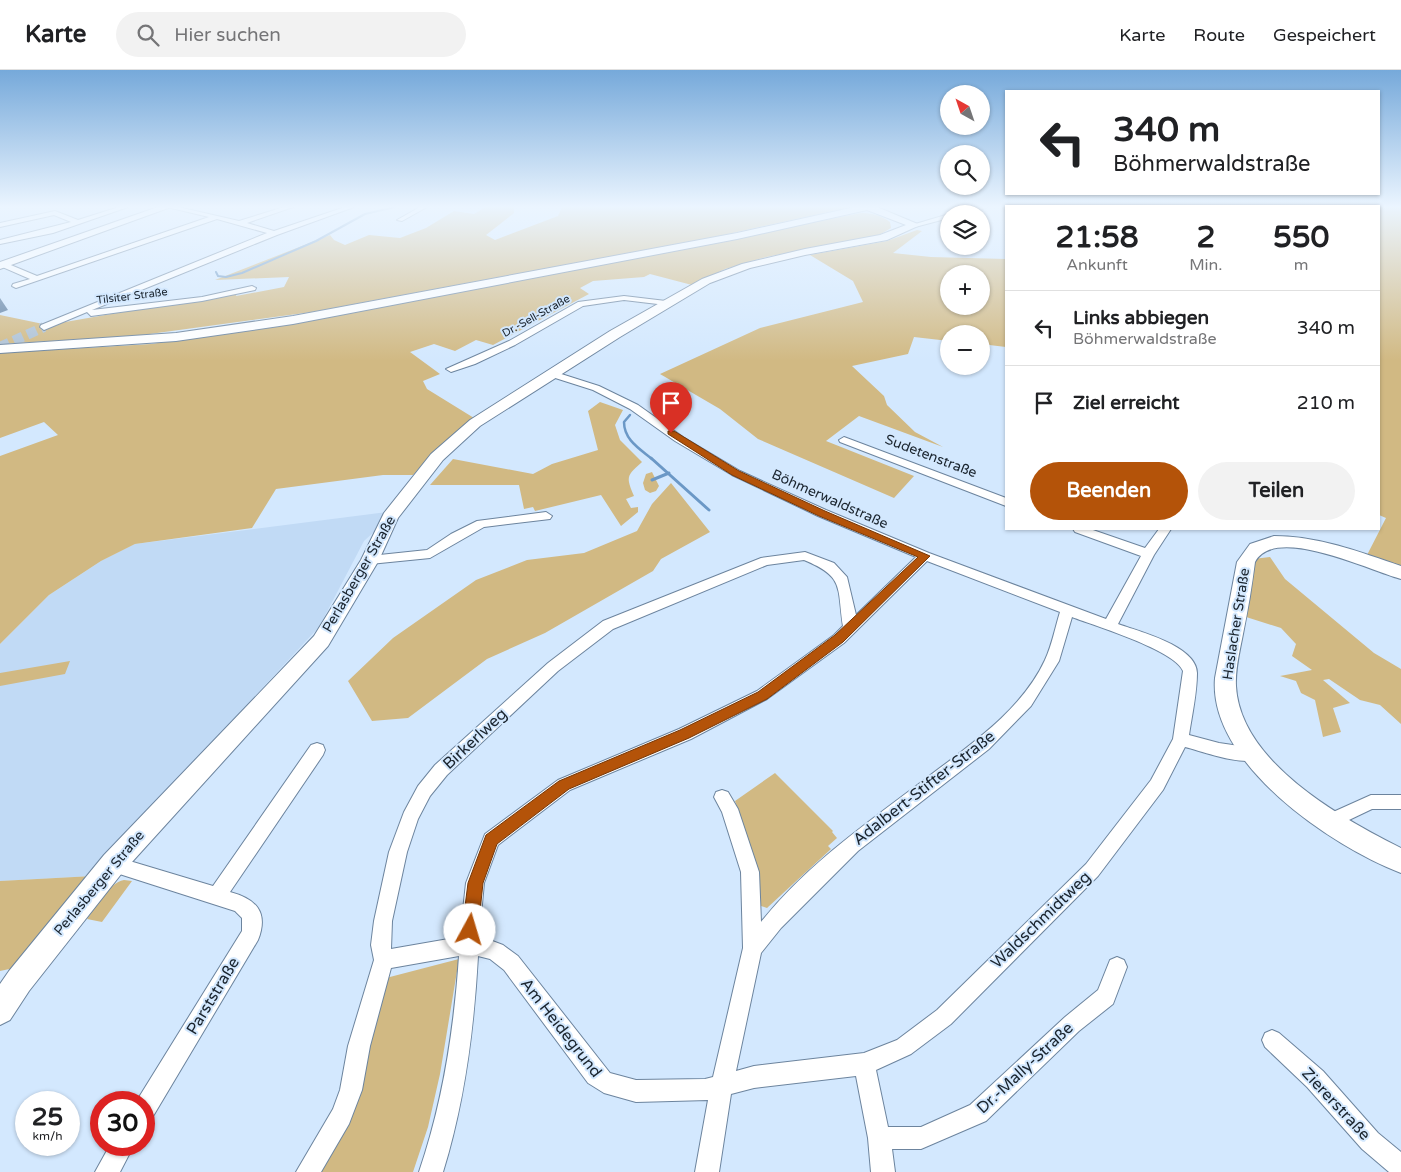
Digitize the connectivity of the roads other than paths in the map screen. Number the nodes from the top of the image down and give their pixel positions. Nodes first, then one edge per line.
1 (22, 258) edge
2 (97, 258) edge
3 (212, 258) edge
4 (618, 258) edge
5 (775, 258) edge
6 (1, 266) edge
7 (38, 279) junction
8 (16, 286) dead end
9 (252, 288) dead end
10 (666, 303) junction
11 (73, 315) junction
12 (44, 328) tunnel mouth
13 (0, 349) edge
14 (451, 370) dead end
15 (552, 374) junction
16 (844, 440) dead end
17 (1005, 502) edge
18 (546, 516) dead end
19 (1082, 530) edge
20 (1164, 530) edge
21 (1148, 554) junction
22 (925, 556) junction
23 (370, 560) junction
24 (1401, 573) edge
25 (1067, 610) junction
26 (1110, 625) junction
27 (850, 626) junction
28 (1181, 739) junction
29 (317, 750) dead end
30 (1254, 754) junction
31 (722, 798) dead end
32 (1401, 802) edge
33 (1328, 822) junction
34 (1401, 861) edge
35 (113, 864) junction
36 (216, 897) junction
37 (469, 946) junction
38 (753, 948) junction
39 (384, 960) junction
40 (1117, 967) dead end
41 (0, 1010) edge
42 (1272, 1040) dead end
43 (864, 1064) junction
44 (722, 1084) junction
45 (155, 1092) edge
46 (879, 1138) junction
47 (116, 1156) edge
48 (1401, 1167) edge
49 (107, 1172) edge
50 (308, 1172) edge
51 (431, 1172) edge
52 (707, 1172) edge
53 (883, 1172) edge

1 - 6 street
2 - 7 street
3 - 11 street
4 - 13 street
5 - 10 street, Perlasberger Straße
6 - 7 street
7 - 8 street
9 - 11 street, Tilsiter Straße
10 - 14 street, Dr.-Sell-Straße
10 - 15 street, Perlasberger Straße
11 - 12 street
15 - 22 street, Böhmerwaldstraße
15 - 23 street, Perlasberger Straße
16 - 17 street, Sudetenstraße
18 - 23 street
19 - 21 street
20 - 21 street
21 - 26 street
22 - 25 street, Böhmerwaldstraße
22 - 27 street
23 - 35 street, Perlasberger Straße
24 - 30 street, Haslacher Straße
25 - 26 street, Böhmerwaldstraße
25 - 38 street, Adalbert-Stifter-Straße
26 - 28 street, Waldschmidtweg
27 - 37 street
27 - 39 street, Birkerlweg
28 - 30 street
28 - 43 street, Waldschmidtweg
29 - 36 street
30 - 33 street, Haslacher Straße
31 - 38 street, Adalbert-Stifter-Straße
32 - 33 street
33 - 34 street, Haslacher Straße
35 - 36 street, Parststraße
35 - 41 street, Perlasberger Straße
36 - 45 street, Parststraße
37 - 39 street, Am Heidegrund
37 - 44 street, Am Heidegrund
37 - 51 street
38 - 44 street, Adalbert-Stifter-Straße
39 - 50 street, Birkerlweg
40 - 46 street, Dr.-Mally-Straße
42 - 48 street, Ziererstraße
43 - 44 street, Waldschmidtweg
43 - 46 street
44 - 52 street, Adalbert-Stifter-Straße
46 - 53 street
47 - 49 street

